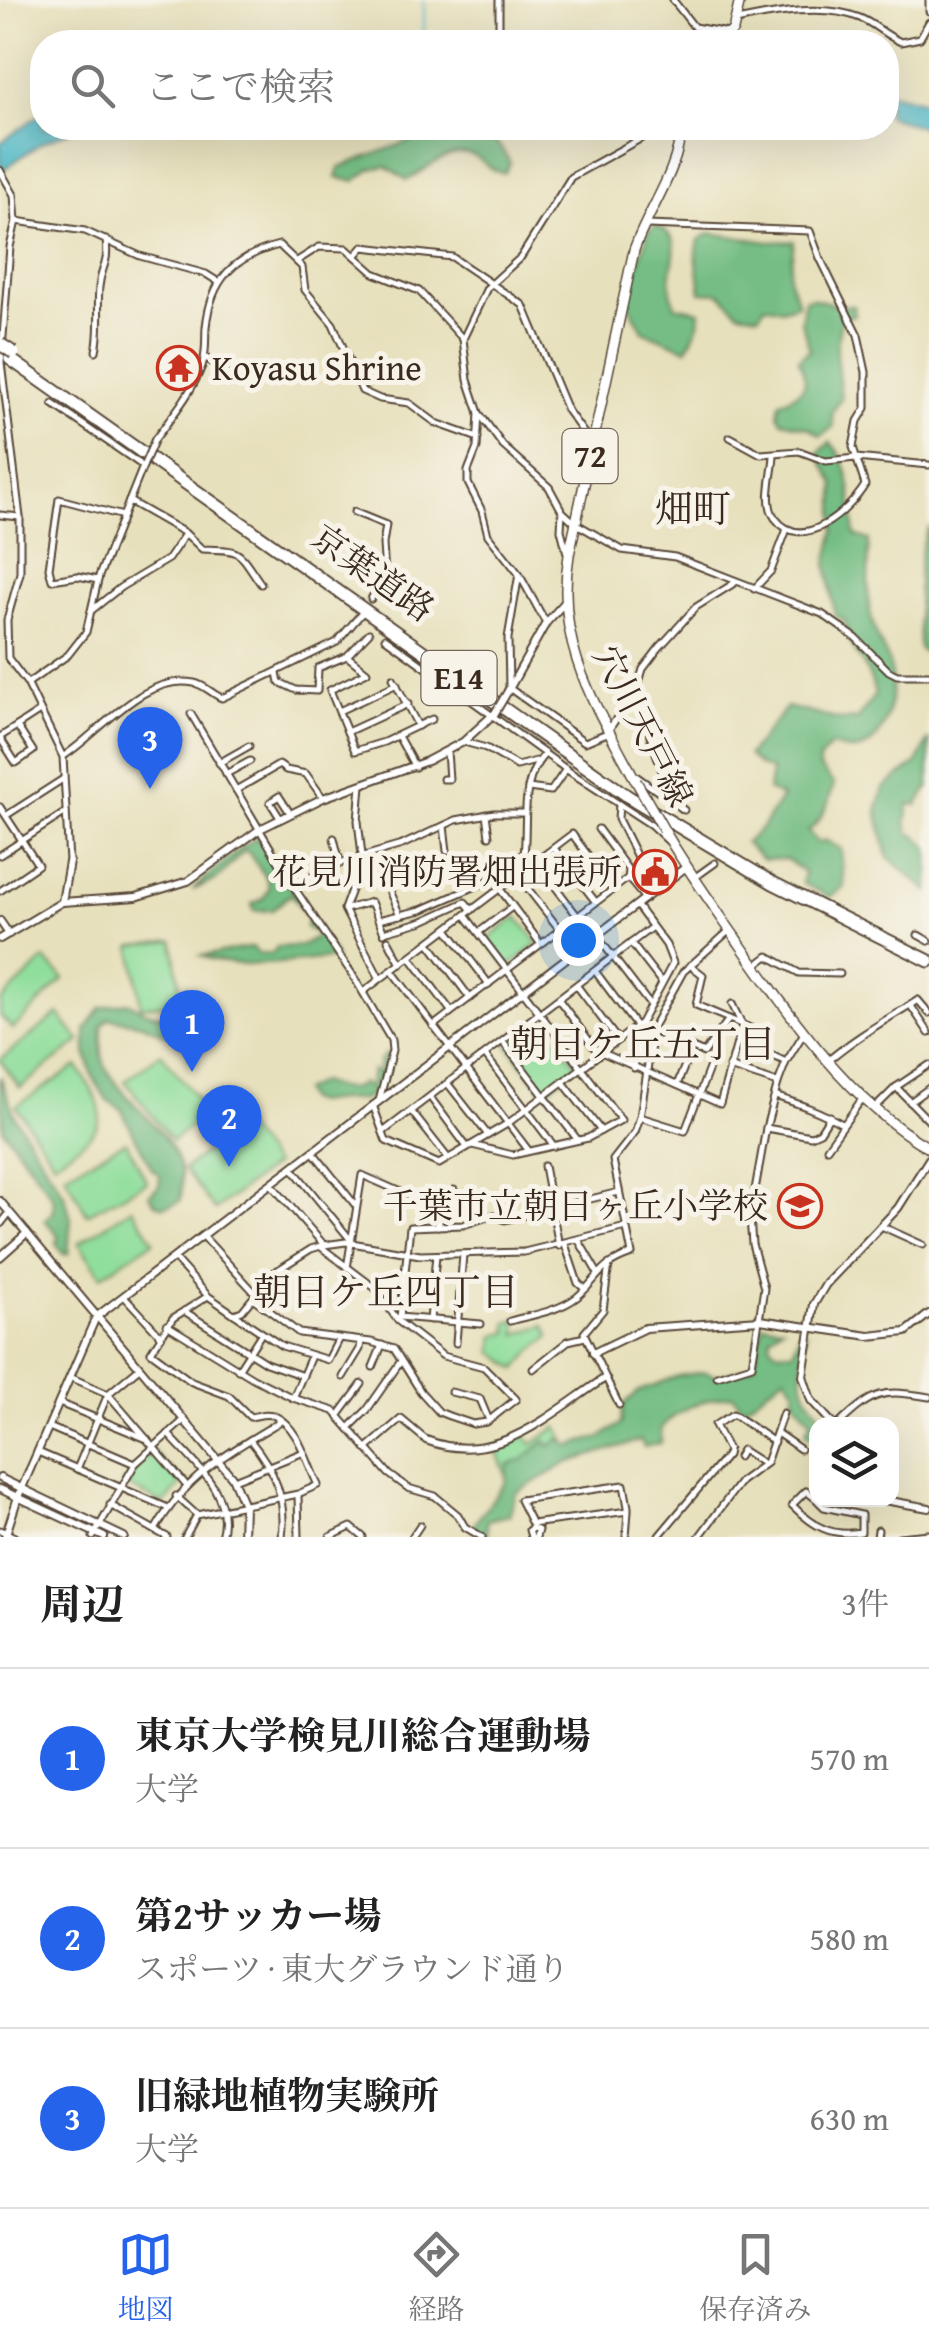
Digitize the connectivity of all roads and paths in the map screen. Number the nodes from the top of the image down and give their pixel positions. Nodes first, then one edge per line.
1 (500, 0) edge
2 (673, 0) edge
3 (740, 0) edge
4 (787, 0) edge
5 (929, 0) edge
6 (788, 12) junction
7 (929, 12) edge
8 (736, 21) junction
9 (929, 22) edge
10 (499, 30) edge
11 (713, 30) edge
12 (733, 30) edge
13 (881, 30) edge
14 (899, 41) edge
15 (638, 140) edge
16 (679, 140) edge
17 (1, 172) edge
18 (16, 220) junction
19 (643, 225) junction
20 (106, 240) junction
21 (356, 255) junction
22 (297, 261) junction
23 (218, 281) junction
24 (492, 282) junction
25 (464, 339) junction
26 (0, 344) edge
27 (96, 351) dead end
28 (5, 357) edge
29 (204, 357) junction
30 (235, 378) dead end
31 (2, 388) edge
32 (53, 404) dead end
33 (479, 413) junction
34 (478, 438) junction
35 (730, 438) dead end
36 (592, 444) junction
37 (774, 454) junction
38 (856, 458) junction
39 (144, 465) junction
40 (929, 465) edge
41 (129, 501) junction
42 (562, 511) junction
43 (354, 512) dead end
44 (0, 515) edge
45 (123, 516) junction
46 (20, 518) junction
47 (576, 523) junction
48 (786, 529) junction
49 (185, 534) junction
50 (569, 555) junction
51 (519, 574) junction
52 (98, 580) junction
53 (736, 582) junction
54 (262, 584) dead end
55 (754, 589) junction
56 (371, 599) dead end
57 (565, 602) junction
58 (92, 610) junction
59 (361, 614) dead end
60 (3, 619) edge
61 (546, 624) junction
62 (370, 633) dead end
63 (385, 638) dead end
64 (347, 656) junction
65 (277, 672) junction
66 (929, 676) edge
67 (27, 683) junction
68 (638, 686) junction
69 (509, 689) junction
70 (408, 704) junction
71 (40, 711) junction
72 (339, 711) junction
73 (190, 714) dead end
74 (494, 714) junction
75 (432, 719) dead end
76 (17, 726) junction
77 (418, 726) junction
78 (609, 731) junction
79 (347, 732) junction
80 (398, 736) junction
81 (0, 738) edge
82 (464, 742) junction
83 (248, 746) dead end
84 (447, 752) junction
85 (545, 754) junction
86 (63, 756) junction
87 (539, 760) junction
88 (250, 761) dead end
89 (219, 763) junction
90 (415, 767) junction
91 (566, 769) junction
92 (226, 774) junction
93 (63, 778) junction
94 (635, 778) junction
95 (443, 779) dead end
96 (361, 785) junction
97 (528, 788) junction
98 (236, 790) junction
99 (323, 798) junction
100 (672, 801) junction
101 (619, 804) junction
102 (0, 806) edge
103 (684, 810) dead end
104 (66, 812) junction
105 (290, 813) junction
106 (525, 813) junction
107 (486, 814) junction
108 (6, 815) junction
109 (280, 818) junction
110 (444, 826) junction
111 (260, 829) junction
112 (598, 829) dead end
113 (489, 836) dead end
114 (334, 838) dead end
115 (22, 840) junction
116 (671, 842) junction
117 (554, 848) junction
118 (447, 850) dead end
119 (0, 854) edge
120 (362, 855) junction
121 (524, 855) junction
122 (351, 858) junction
123 (69, 862) joint
124 (535, 862) junction
125 (340, 863) junction
126 (714, 863) dead end
127 (686, 867) junction
128 (629, 875) junction
129 (518, 876) junction
130 (694, 878) junction
131 (293, 886) junction
132 (500, 889) junction
133 (613, 889) junction
134 (0, 891) edge
135 (390, 893) dead end
136 (645, 899) junction
137 (62, 902) junction
138 (596, 902) junction
139 (636, 906) junction
140 (512, 907) junction
141 (344, 910) junction
142 (469, 913) junction
143 (400, 916) junction
144 (578, 916) junction
145 (0, 920) edge
146 (378, 920) junction
147 (652, 927) junction
148 (446, 929) junction
149 (560, 930) junction
150 (730, 930) junction
151 (478, 932) junction
152 (9, 934) junction
153 (386, 936) junction
154 (918, 936) dead end
155 (595, 937) junction
156 (0, 939) edge
157 (929, 941) edge
158 (428, 943) junction
159 (541, 944) junction
160 (632, 944) junction
161 (929, 953) edge
162 (410, 957) junction
163 (613, 957) junction
164 (929, 961) edge
165 (400, 964) junction
166 (690, 965) junction
167 (755, 966) junction
168 (507, 970) junction
169 (594, 971) junction
170 (392, 972) junction
171 (840, 974) dead end
172 (380, 979) junction
173 (662, 983) junction
174 (489, 984) junction
175 (576, 986) junction
176 (363, 992) junction
177 (524, 992) junction
178 (470, 998) junction
179 (558, 999) junction
180 (732, 1004) dead end
181 (650, 1005) junction
182 (910, 1005) junction
183 (452, 1012) junction
184 (540, 1013) junction
185 (929, 1013) edge
186 (729, 1019) junction
187 (639, 1024) junction
188 (433, 1026) junction
189 (742, 1026) junction
190 (750, 1028) dead end
191 (653, 1031) junction
192 (806, 1031) junction
193 (929, 1032) edge
194 (738, 1039) junction
195 (618, 1040) junction
196 (503, 1042) junction
197 (450, 1048) junction
198 (600, 1053) junction
199 (484, 1055) junction
200 (830, 1059) junction
201 (786, 1062) junction
202 (685, 1065) dead end
203 (929, 1065) edge
204 (710, 1066) dead end
205 (582, 1068) junction
206 (634, 1068) junction
207 (729, 1068) junction
208 (466, 1070) junction
209 (646, 1072) junction
210 (562, 1082) junction
211 (778, 1083) junction
212 (448, 1084) junction
213 (678, 1085) junction
214 (896, 1087) junction
215 (929, 1088) edge
216 (545, 1096) junction
217 (698, 1096) junction
218 (775, 1096) junction
219 (864, 1096) junction
220 (430, 1098) junction
221 (910, 1102) junction
222 (376, 1103) junction
223 (875, 1108) junction
224 (526, 1110) junction
225 (411, 1111) junction
226 (830, 1116) junction
227 (640, 1117) junction
228 (928, 1118) edge
229 (507, 1124) junction
230 (842, 1124) junction
231 (766, 1128) junction
232 (383, 1132) junction
233 (601, 1132) junction
234 (488, 1135) junction
235 (578, 1140) junction
236 (470, 1146) junction
237 (554, 1146) junction
238 (827, 1148) dead end
239 (929, 1148) edge
240 (528, 1151) junction
241 (313, 1152) junction
242 (448, 1158) junction
243 (929, 1159) edge
244 (544, 1166) dead end
245 (292, 1168) junction
246 (271, 1184) junction
247 (454, 1190) dead end
248 (619, 1192) junction
249 (444, 1201) junction
250 (0, 1202) edge
251 (356, 1206) junction
252 (550, 1209) junction
253 (4, 1218) edge
254 (880, 1226) junction
255 (438, 1227) junction
256 (626, 1227) junction
257 (27, 1233) junction
258 (203, 1236) junction
259 (579, 1240) junction
260 (350, 1241) junction
261 (562, 1245) junction
262 (923, 1245) dead end
263 (322, 1246) junction
264 (408, 1253) junction
265 (463, 1254) junction
266 (436, 1255) junction
267 (0, 1256) edge
268 (174, 1258) junction
269 (608, 1264) junction
270 (347, 1268) junction
271 (597, 1272) junction
272 (584, 1288) junction
273 (124, 1296) junction
274 (208, 1296) junction
275 (255, 1296) junction
276 (184, 1311) junction
277 (234, 1314) junction
278 (929, 1314) edge
279 (96, 1317) junction
280 (398, 1318) junction
281 (430, 1320) junction
282 (760, 1320) junction
283 (510, 1321) dead end
284 (457, 1322) junction
285 (481, 1324) dead end
286 (167, 1325) junction
287 (810, 1326) junction
288 (261, 1334) junction
289 (160, 1335) junction
290 (585, 1337) junction
291 (338, 1340) junction
292 (361, 1341) junction
293 (456, 1343) dead end
294 (382, 1345) junction
295 (249, 1352) junction
296 (593, 1353) junction
297 (312, 1356) junction
298 (401, 1361) junction
299 (373, 1367) dead end
300 (532, 1368) dead end
301 (138, 1369) junction
302 (238, 1370) junction
303 (303, 1376) junction
304 (717, 1376) dead end
305 (343, 1377) dead end
306 (70, 1378) junction
307 (605, 1378) junction
308 (362, 1384) dead end
309 (451, 1392) dead end
310 (108, 1394) junction
311 (293, 1398) junction
312 (929, 1398) edge
313 (59, 1403) junction
314 (618, 1406) dead end
315 (783, 1413) dead end
316 (339, 1415) junction
317 (829, 1417) edge
318 (845, 1417) edge
319 (488, 1418) junction
320 (97, 1420) junction
321 (184, 1420) junction
322 (282, 1421) junction
323 (49, 1427) junction
324 (348, 1428) junction
325 (777, 1433) junction
326 (168, 1434) junction
327 (147, 1439) junction
328 (250, 1440) junction
329 (426, 1440) joint
330 (774, 1442) junction
331 (87, 1444) junction
332 (153, 1446) junction
333 (366, 1449) junction
334 (800, 1449) dead end
335 (38, 1452) junction
336 (304, 1452) junction
337 (738, 1457) dead end
338 (218, 1459) junction
339 (135, 1464) junction
340 (764, 1464) junction
341 (270, 1466) junction
342 (77, 1468) junction
343 (202, 1472) junction
344 (0, 1478) edge
345 (234, 1480) junction
346 (186, 1485) junction
347 (22, 1488) junction
348 (119, 1488) junction
349 (0, 1489) edge
350 (809, 1492) edge
351 (298, 1494) junction
352 (176, 1496) junction
353 (18, 1497) junction
354 (281, 1498) junction
355 (899, 1503) edge
356 (110, 1505) junction
357 (244, 1505) junction
358 (824, 1507) edge
359 (168, 1508) junction
360 (929, 1508) edge
361 (223, 1510) junction
362 (628, 1511) junction
363 (197, 1515) junction
364 (100, 1524) junction
365 (420, 1525) dead end
366 (533, 1526) junction
367 (155, 1530) junction
368 (7, 1534) edge
369 (929, 1534) edge
370 (94, 1535) edge
371 (844, 1535) edge
372 (921, 1536) edge
373 (104, 1537) edge
374 (124, 1537) edge
375 (167, 1537) edge
376 (185, 1537) edge
377 (221, 1537) edge
378 (244, 1537) edge
379 (282, 1537) edge
380 (299, 1537) edge
381 (330, 1537) edge
382 (364, 1537) edge
383 (412, 1537) edge
384 (482, 1537) edge
385 (534, 1537) edge
386 (626, 1537) edge
387 (658, 1537) edge
388 (699, 1537) edge
389 (899, 1537) edge

1 - 10 street
2 - 11 street
3 - 8 main road
4 - 6 street
5 - 7 street
6 - 8 street
6 - 13 street
8 - 12 main road
9 - 14 street
15 - 24 street
16 - 19 main road, 穴川天戸線 / 72
17 - 18 street
18 - 20 street
18 - 28 street
19 - 36 main road, 穴川天戸線 / 72
19 - 38 street
20 - 23 street
20 - 27 street
21 - 22 street
21 - 24 street
21 - 25 street
22 - 23 street
22 - 34 street
23 - 29 street
24 - 25 street
24 - 36 street
25 - 33 street
26 - 28 highway, 京葉道路 / E14, bridge
28 - 31 street
28 - 161 highway, 京葉道路 / E14
28 - 164 highway, 京葉道路 / E14
29 - 30 street
29 - 39 street, bridge
31 - 46 street
32 - 39 street
33 - 34 street
33 - 42 street
34 - 51 street
35 - 37 street
36 - 47 main road, 穴川天戸線 / 72
37 - 38 street
37 - 48 street
38 - 40 street
38 - 48 street
39 - 41 street
41 - 45 street
41 - 49 street
42 - 47 street
42 - 50 street
43 - 56 street
44 - 46 street
45 - 52 street
45 - 52 street
46 - 60 street
47 - 50 main road, 穴川天戸線 / 72
47 - 53 street
48 - 55 street
49 - 54 street
49 - 58 street
50 - 57 main road, 穴川天戸線 / 72
51 - 61 street
51 - 69 street
52 - 58 street
53 - 55 street
53 - 68 street
55 - 66 street
57 - 61 street
57 - 78 main road, 穴川天戸線 / 72
58 - 67 street
59 - 65 street
60 - 67 street
61 - 69 street
62 - 64 street
63 - 74 street
64 - 65 street
64 - 72 street
65 - 86 street
67 - 71 street
68 - 78 street
68 - 100 street
69 - 74 street, bridge
69 - 78 street
70 - 72 street
70 - 77 street
70 - 79 street
71 - 76 street
71 - 86 street
72 - 79 street
73 - 89 street
74 - 82 street
74 - 85 street
75 - 77 street
76 - 81 street
76 - 81 street
77 - 80 street
78 - 94 main road, 穴川天戸線 / 72
79 - 80 street
80 - 90 street
82 - 84 street
82 - 87 street
83 - 89 street
84 - 90 street
84 - 95 street
85 - 87 street
85 - 91 street
86 - 93 street
87 - 97 street
88 - 92 street
89 - 92 street
90 - 96 street
91 - 97 street
91 - 101 street
92 - 98 street
93 - 104 street
93 - 108 street
94 - 100 street
94 - 116 main road, 穴川天戸線 / 72, bridge
96 - 99 street
96 - 120 street
97 - 106 street
98 - 99 street
98 - 111 street
99 - 105 street
100 - 103 street
101 - 116 street
101 - 128 street
102 - 108 street
104 - 115 street
104 - 123 street
105 - 109 street
105 - 109 street
106 - 107 street
106 - 121 street
107 - 110 street
107 - 113 street
108 - 115 street
109 - 111 street
110 - 118 street
110 - 120 street
111 - 131 street
111 - 137 street
112 - 128 street
114 - 125 street
115 - 119 street
115 - 134 street
116 - 127 main road, 穴川天戸線 / 72
117 - 124 street
117 - 133 street
117 - 138 street
120 - 122 street
121 - 124 street
121 - 143 street
122 - 125 street
122 - 141 street
123 - 137 street
124 - 129 street
124 - 144 street
125 - 131 street
126 - 130 street
127 - 130 main road, 穴川天戸線 / 72
127 - 136 street
128 - 133 street
128 - 136 street
129 - 132 street
129 - 149 street
130 - 150 main road, 穴川天戸線 / 72
131 - 176 street
132 - 140 street
132 - 142 street
133 - 138 street
135 - 143 street
136 - 139 street
137 - 152 street
138 - 144 street
139 - 147 street
139 - 155 street
140 - 151 street
140 - 159 street
141 - 146 street
141 - 172 street
142 - 148 street
142 - 151 street
142 - 153 street
143 - 146 street
144 - 149 street
144 - 155 street
145 - 152 street
146 - 153 street
147 - 160 street
147 - 173 street
148 - 158 street
148 - 174 street
149 - 159 street
150 - 166 street
150 - 167 main road, 穴川天戸線 / 72
151 - 168 street
152 - 156 street
153 - 165 street
154 - 157 street
155 - 163 street
155 - 177 street
158 - 162 street
158 - 178 street
159 - 168 street
160 - 163 street
160 - 173 street
162 - 165 street
162 - 183 street
163 - 169 street
163 - 181 street
165 - 170 street
166 - 186 street
166 - 191 street
167 - 171 street
167 - 192 main road, 穴川天戸線 / 72
168 - 174 street
168 - 177 street
169 - 175 street
169 - 187 street
170 - 172 street
170 - 188 street
172 - 176 street
173 - 181 street
174 - 178 street
175 - 179 street
175 - 195 street
176 - 222 street
177 - 184 street
177 - 197 street
178 - 183 street
179 - 184 street
179 - 198 street
180 - 189 street
181 - 187 street
182 - 185 street
182 - 193 street
182 - 200 street
183 - 188 street
184 - 196 street
184 - 205 street
186 - 189 street
186 - 191 street
187 - 195 street
187 - 206 street
188 - 197 street
189 - 190 street
189 - 194 street
191 - 209 street
192 - 200 main road, 穴川天戸線 / 72
192 - 201 street
194 - 201 street
194 - 207 street
195 - 198 street
196 - 199 street
196 - 216 street
197 - 208 street
197 - 222 street
198 - 205 street
198 - 206 street
199 - 208 street
199 - 224 street
200 - 219 main road, 穴川天戸線 / 72
201 - 211 street
202 - 213 street
203 - 214 street
204 - 217 street
205 - 210 street
205 - 233 street
206 - 209 street
207 - 211 street
207 - 217 street
208 - 212 street
208 - 229 street
209 - 213 street
209 - 227 street
210 - 216 street
210 - 233 street
211 - 218 street
212 - 220 street
212 - 234 street
213 - 217 street
214 - 221 street
214 - 223 street
215 - 221 street
216 - 224 street
216 - 235 street
217 - 227 street
218 - 226 street
218 - 231 street
219 - 223 main road, 穴川天戸線 / 72
219 - 230 street
220 - 225 street
220 - 236 street
221 - 228 street
222 - 232 street
222 - 241 street
223 - 239 main road, 穴川天戸線 / 72
224 - 229 street
224 - 237 street
225 - 232 street
225 - 242 street
226 - 230 street
226 - 231 street
227 - 248 street
229 - 234 street
229 - 240 street
230 - 238 street
231 - 282 street
232 - 242 street
233 - 235 street
234 - 236 street
235 - 237 street
236 - 240 street
236 - 242 street
237 - 240 street
241 - 245 street
241 - 251 street
243 - 254 street
244 - 252 street
245 - 246 street
245 - 260 street
246 - 258 street
246 - 263 street
247 - 249 street
248 - 252 street
248 - 256 street
249 - 251 street
249 - 255 street
250 - 253 street
251 - 260 street
252 - 255 street
252 - 261 street
253 - 257 street
254 - 262 street
254 - 287 street
255 - 264 street
256 - 259 street
256 - 269 street
257 - 267 street
257 - 279 street
258 - 268 street
258 - 275 street
259 - 261 street
259 - 271 street
260 - 263 street
260 - 264 street
260 - 270 street
261 - 265 street
261 - 272 street
263 - 270 street
263 - 275 street
264 - 266 street
264 - 280 street
265 - 266 street
265 - 284 street
266 - 281 street
268 - 273 street
268 - 274 street
269 - 271 street
269 - 290 street
270 - 280 street
271 - 272 street
272 - 283 street
273 - 279 street
273 - 289 street
274 - 276 street
274 - 277 street
275 - 277 street
275 - 291 street
276 - 286 street
276 - 295 street
277 - 288 street
278 - 287 street
279 - 301 street
279 - 306 street
280 - 281 street
280 - 319 street
281 - 284 street
282 - 287 street
282 - 296 street
282 - 304 street
284 - 285 street
284 - 293 street
286 - 289 street
286 - 302 street
287 - 317 street
288 - 295 street
288 - 297 street
289 - 322 street
290 - 296 street
290 - 300 street
291 - 292 street
291 - 297 street
292 - 294 street
292 - 305 street
294 - 298 street
294 - 299 street
295 - 302 street
295 - 303 street
296 - 307 street
297 - 303 street
298 - 319 street
298 - 324 street
301 - 310 street
301 - 321 street
302 - 311 street
303 - 311 street
306 - 310 street
306 - 313 street
307 - 314 street
307 - 329 street
308 - 316 street
309 - 319 street
310 - 320 street
310 - 327 street
311 - 316 street
312 - 318 street
313 - 320 street
313 - 323 street
315 - 325 street
316 - 324 street
320 - 327 street
320 - 331 street
321 - 326 street
321 - 338 street
322 - 328 street
322 - 336 street
323 - 331 street
323 - 335 street
324 - 333 street
325 - 330 street
325 - 334 street
326 - 332 street
326 - 343 street
327 - 332 street
328 - 338 street
328 - 341 street
329 - 333 street
330 - 340 street
330 - 387 street
331 - 339 street
331 - 342 street
332 - 339 street
332 - 346 street
333 - 384 street
335 - 342 street
335 - 347 street
336 - 341 street
336 - 351 street
337 - 340 street
338 - 343 street
338 - 345 street
339 - 348 street
340 - 388 street
341 - 345 street
341 - 354 street
342 - 348 street
343 - 346 street
343 - 361 street
344 - 347 street
345 - 357 street
346 - 352 street
347 - 353 street
347 - 364 street
348 - 356 street
348 - 359 street
349 - 353 street
350 - 371 street
351 - 354 street
351 - 380 street
352 - 359 street
352 - 363 street
353 - 368 street
353 - 370 street
354 - 357 street
354 - 379 street
355 - 360 street
356 - 364 street
356 - 367 street
357 - 361 street
357 - 378 street
358 - 371 street
359 - 367 street
361 - 363 street
361 - 377 street
362 - 366 street
362 - 366 street
362 - 386 street
363 - 376 street
364 - 370 street
364 - 374 street
365 - 383 street
366 - 385 street
367 - 375 street
369 - 372 street
370 - 373 street
372 - 389 street
381 - 382 street

